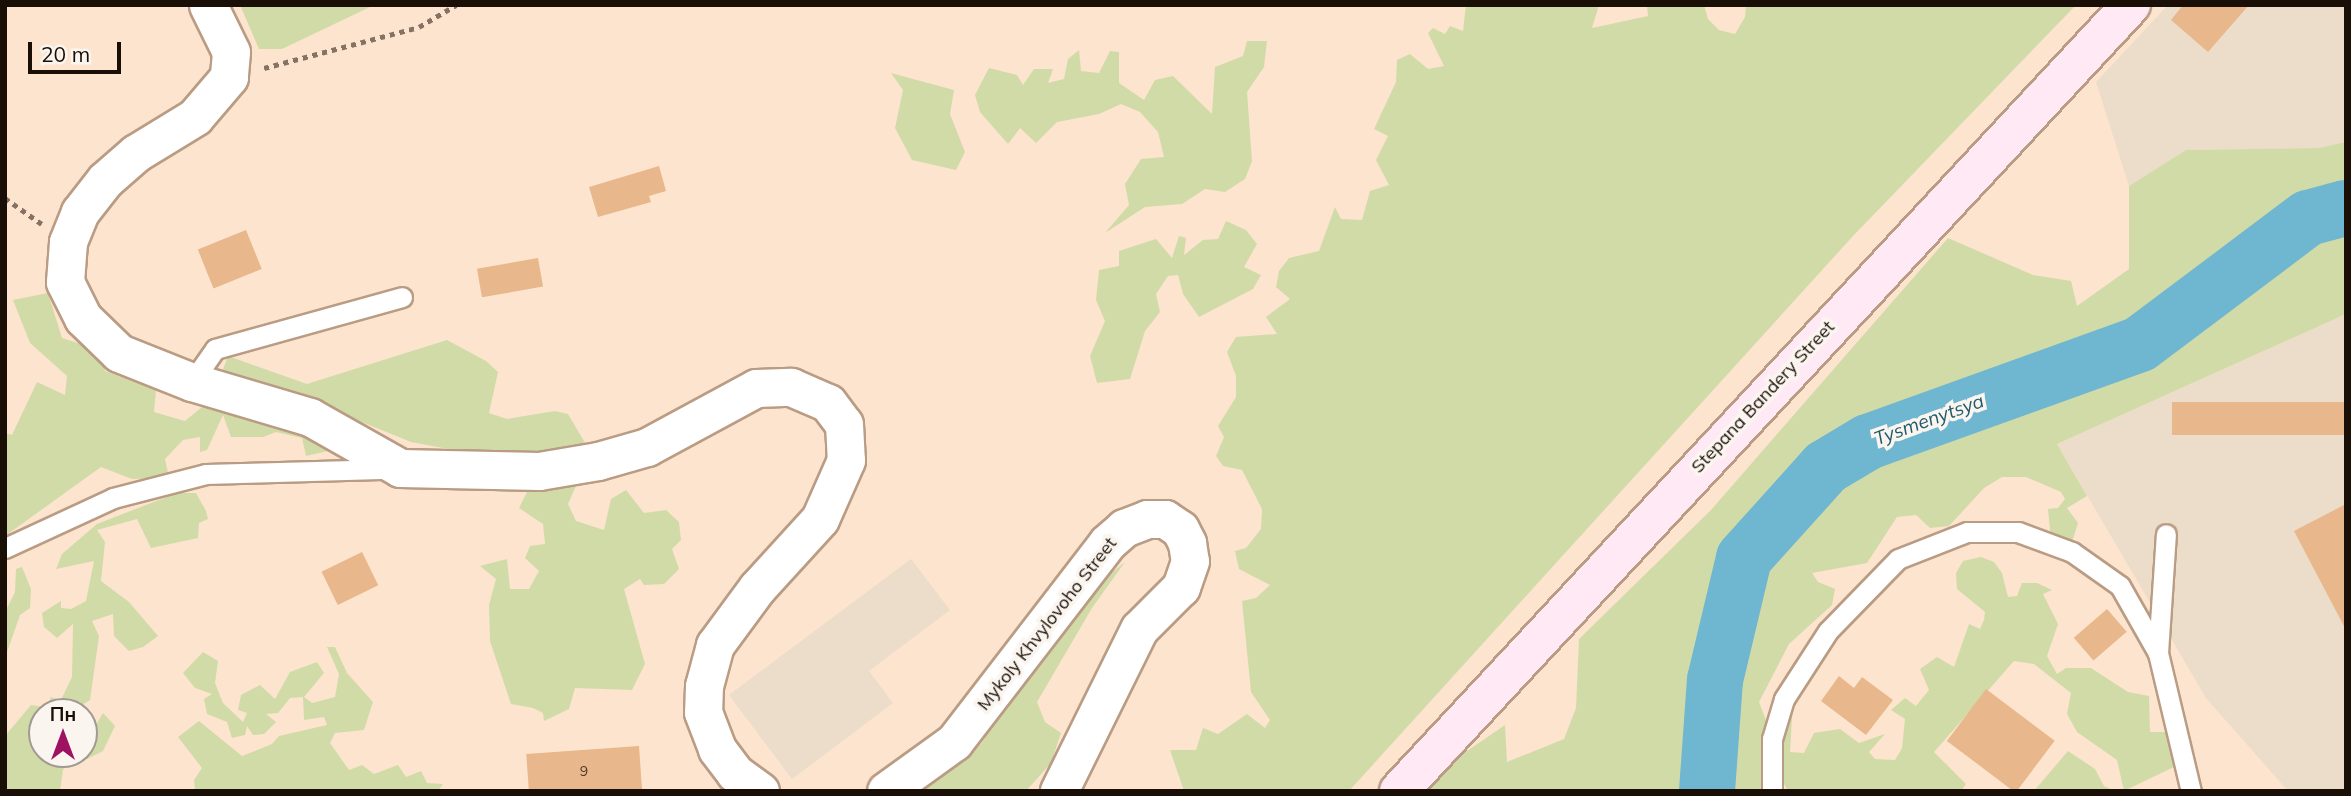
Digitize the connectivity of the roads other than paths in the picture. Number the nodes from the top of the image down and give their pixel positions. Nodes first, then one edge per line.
1 (208, 5) edge
2 (2131, 5) edge
3 (402, 297) dead end
4 (192, 382) junction
5 (400, 468) junction
6 (2166, 534) dead end
7 (5, 548) edge
8 (2158, 653) junction
9 (2197, 790) edge
10 (760, 791) edge
11 (886, 791) edge
12 (1059, 791) edge
13 (1399, 791) edge
14 (1772, 791) edge

1 - 4 street
2 - 13 main road, Stepana Bandery Street
3 - 4 lane
4 - 5 street
5 - 7 lane
5 - 10 street
6 - 8 lane
8 - 9 lane
8 - 14 lane
11 - 12 street, Mykoly Khvylovoho Street

